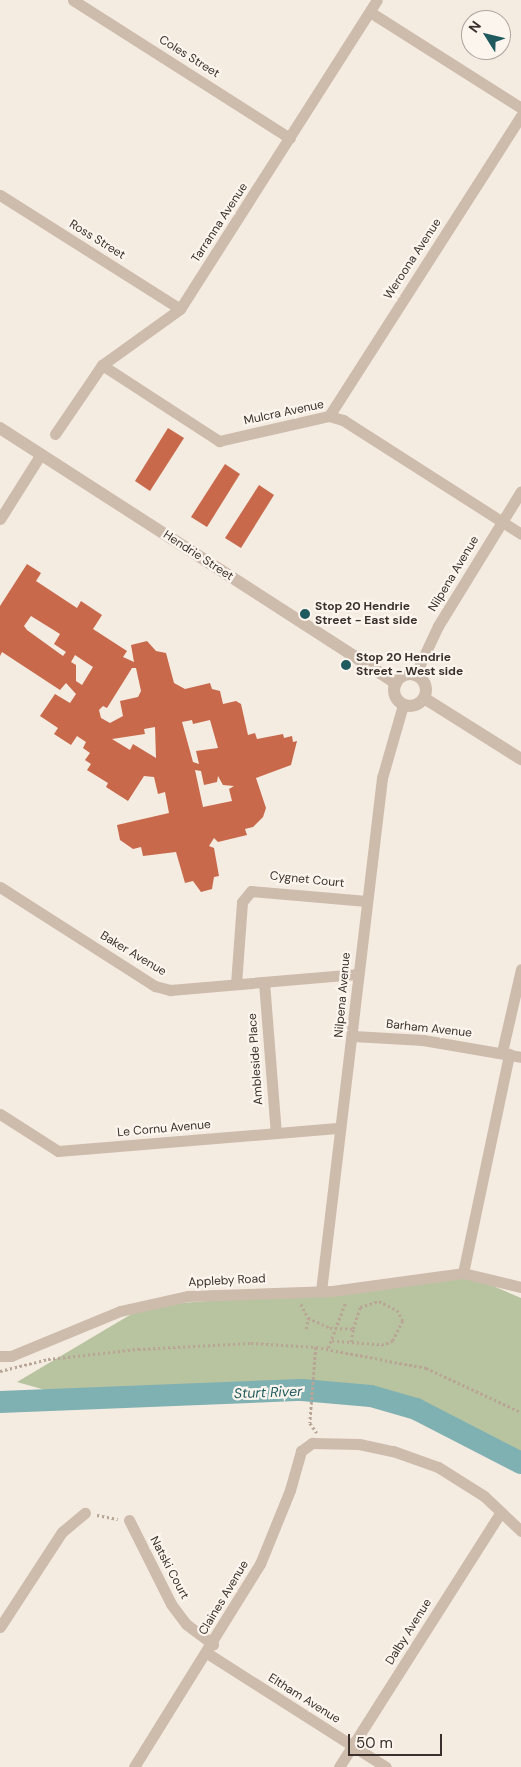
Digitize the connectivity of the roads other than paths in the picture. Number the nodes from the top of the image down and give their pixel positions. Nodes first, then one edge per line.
1 (73, 0) edge
2 (378, 0) edge
3 (370, 12) junction
4 (521, 108) edge
5 (521, 116) edge
6 (290, 138) junction
7 (0, 195) edge
8 (180, 309) junction
9 (102, 365) junction
10 (329, 416) junction
11 (0, 428) edge
12 (55, 434) dead end
13 (41, 454) junction
14 (521, 491) edge
15 (0, 519) edge
16 (501, 522) junction
17 (521, 534) edge
18 (416, 674) junction
19 (396, 683) junction
20 (424, 698) junction
21 (403, 705) junction
22 (521, 759) edge
23 (0, 886) edge
24 (367, 900) junction
25 (521, 969) edge
26 (358, 974) junction
27 (264, 982) junction
28 (236, 984) junction
29 (353, 1036) junction
30 (511, 1054) edge
31 (0, 1114) edge
32 (340, 1128) junction
33 (276, 1133) junction
34 (463, 1273) junction
35 (521, 1287) edge
36 (321, 1291) junction
37 (0, 1356) edge
38 (501, 1512) junction
39 (85, 1513) road end
40 (129, 1520) road end
41 (521, 1531) edge
42 (0, 1627) edge
43 (210, 1649) junction
44 (353, 1746) junction
45 (134, 1767) edge
46 (340, 1767) edge
47 (386, 1767) edge

1 - 6 street, Coles Street
2 - 3 street, Tarranna Avenue
3 - 4 street
3 - 6 street, Tarranna Avenue
5 - 10 street, Weroona Avenue
6 - 8 street, Tarranna Avenue
7 - 8 street, Ross Street
8 - 9 street, Tarranna Avenue
9 - 10 street, Mulcra Avenue
9 - 12 street, Tarranna Avenue
10 - 16 street, Mulcra Avenue
11 - 13 street, Hendrie Street
13 - 15 street
13 - 19 street, Hendrie Street
14 - 16 street, Nilpena Avenue
16 - 17 street, Mulcra Avenue
16 - 18 street, Nilpena Avenue
18 - 19 street
18 - 20 street
19 - 21 street
20 - 21 street
20 - 22 street
21 - 24 street, Nilpena Avenue
23 - 28 street, Baker Avenue
24 - 26 street, Nilpena Avenue
24 - 28 street, Cygnet Court
25 - 30 street
26 - 27 street, Baker Avenue
26 - 29 street, Nilpena Avenue
27 - 28 street, Baker Avenue
27 - 33 street, Ambleside Place
29 - 30 street, Barham Avenue
29 - 32 street, Nilpena Avenue
30 - 34 street
31 - 33 street, Le Cornu Avenue
32 - 33 street, Le Cornu Avenue
32 - 36 street, Nilpena Avenue
34 - 35 street, Appleby Road
34 - 36 street, Appleby Road
36 - 37 street, Appleby Road
38 - 41 street
38 - 43 street, Claines Avenue
38 - 44 street, Dalby Avenue
39 - 42 street
40 - 43 street, Natski Court
43 - 44 street, Eltham Avenue
43 - 45 street, Claines Avenue
44 - 46 street, Dalby Avenue
44 - 47 street, Eltham Avenue

